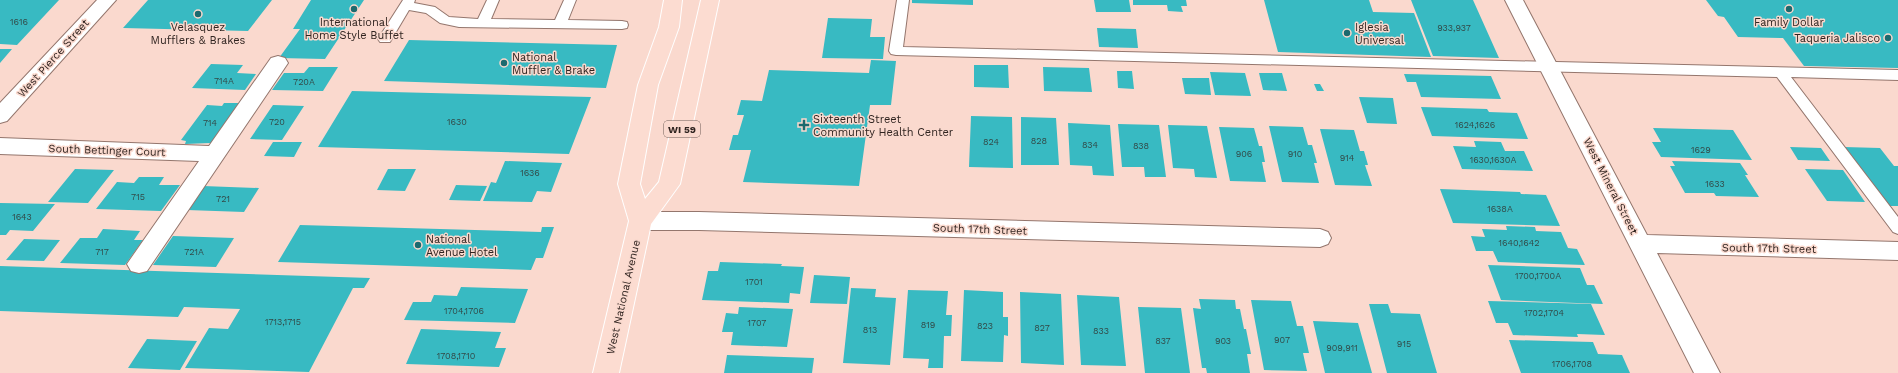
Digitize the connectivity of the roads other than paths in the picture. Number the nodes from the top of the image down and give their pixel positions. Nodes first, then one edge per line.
1 (106, 0) edge
2 (493, 0) edge
3 (570, 0) edge
4 (673, 0) edge
5 (710, 0) edge
6 (902, 0) edge
7 (1514, 0) edge
8 (407, 3) edge
9 (482, 24) junction
10 (560, 24) junction
11 (622, 25) dead end
12 (669, 27) junction
13 (704, 27) junction
14 (385, 39) dead end
15 (278, 63) dead end
16 (1548, 67) junction
17 (1781, 73) junction
18 (1898, 76) edge
19 (0, 115) edge
20 (0, 146) edge
21 (214, 154) junction
22 (640, 221) junction
23 (1898, 228) edge
24 (1320, 238) dead end
25 (1641, 244) junction
26 (1898, 251) edge
27 (139, 264) dead end
28 (606, 373) edge
29 (1707, 373) edge

1 - 19 street, West Pierce Street
2 - 9 lane
3 - 10 lane
4 - 12 main road, West National Avenue / WI 59
5 - 13 main road, West National Avenue / WI 59
6 - 16 lane
7 - 16 street, West Mineral Street
8 - 9 lane
8 - 14 lane
9 - 10 lane
10 - 11 lane
12 - 13 main road
12 - 22 main road, West National Avenue / WI 59
13 - 22 main road, West National Avenue / WI 59
15 - 21 street
16 - 17 lane
16 - 25 street, West Mineral Street
17 - 18 lane
17 - 23 lane
20 - 21 street, South Bettinger Court
21 - 27 street
22 - 24 street, South 17th Street
22 - 28 main road, West National Avenue / WI 59
25 - 26 street, South 17th Street
25 - 29 street, West Mineral Street

